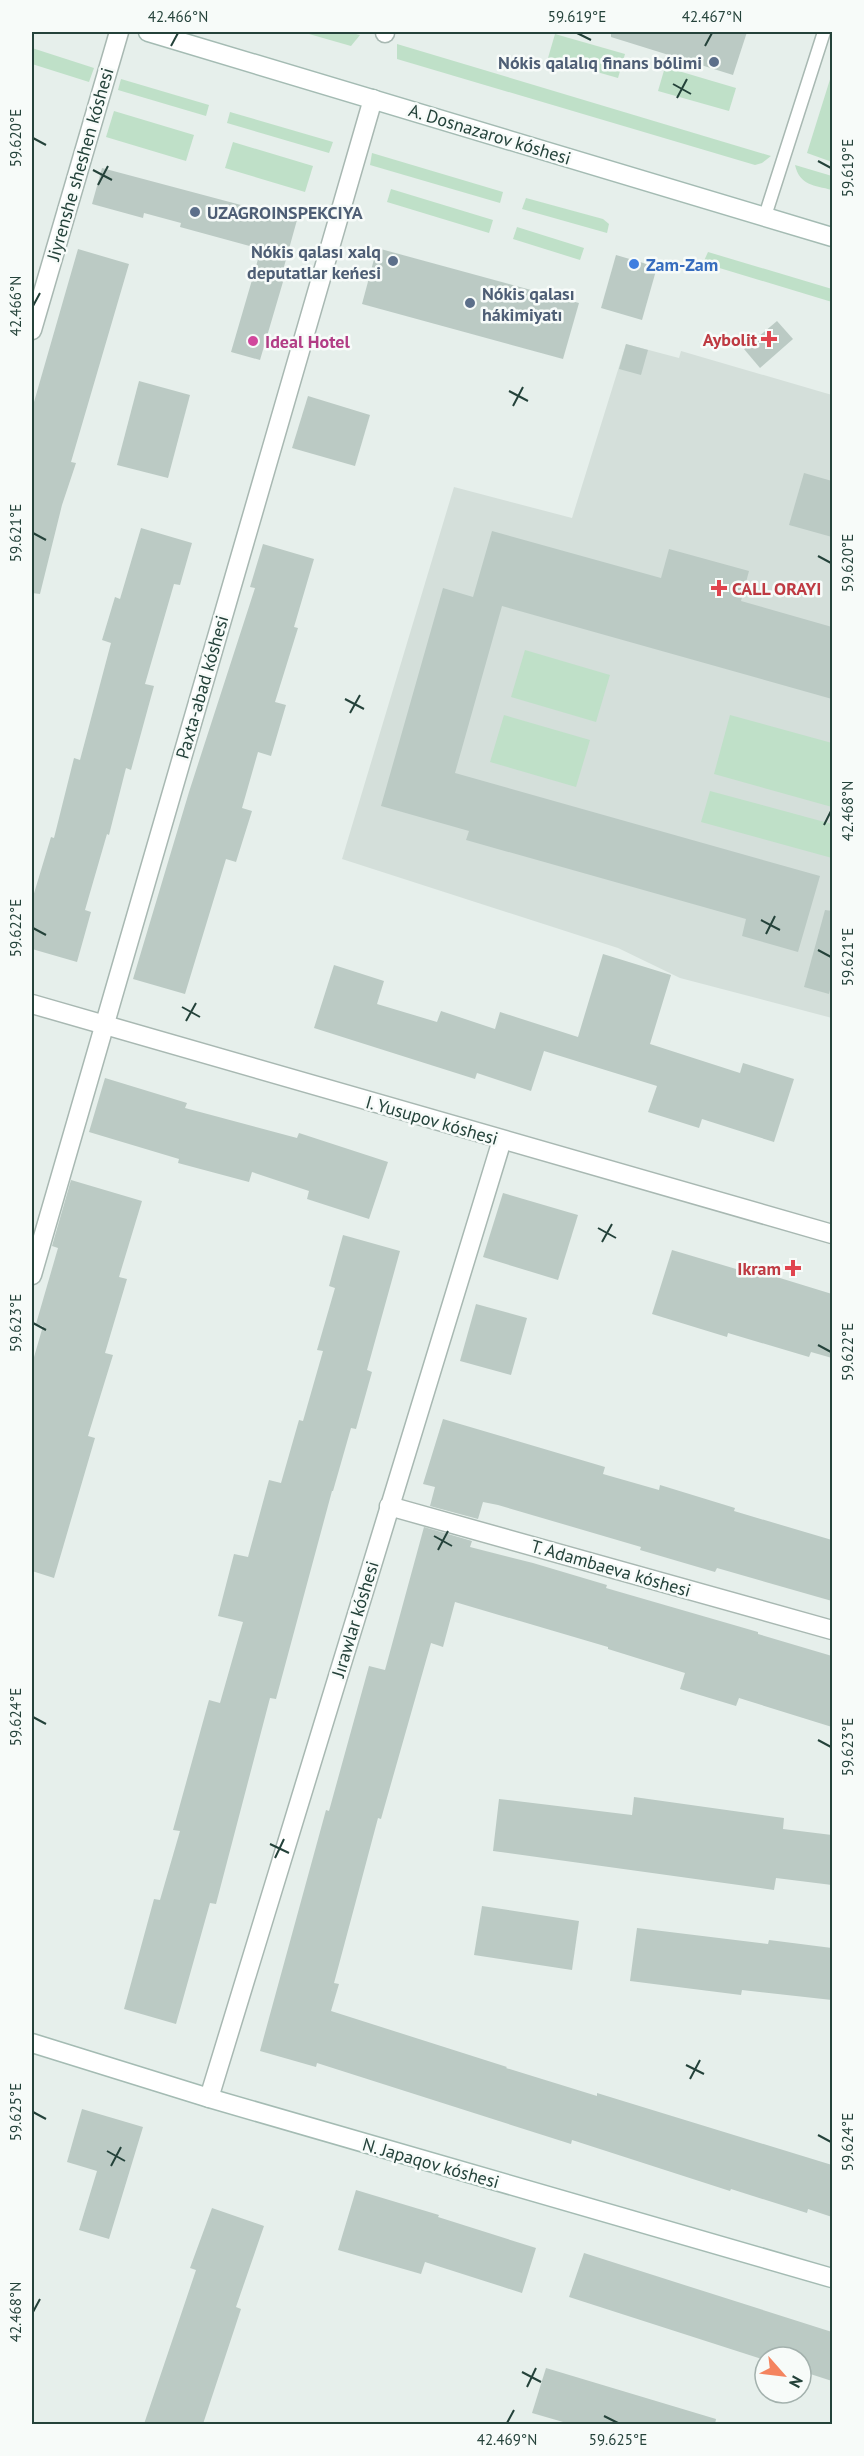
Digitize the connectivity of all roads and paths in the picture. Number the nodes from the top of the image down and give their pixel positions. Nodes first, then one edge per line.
1 (119, 32) edge
2 (148, 32) edge
3 (824, 32) edge
4 (373, 99) junction
5 (765, 216) junction
6 (832, 237) edge
7 (32, 330) edge
8 (32, 1004) edge
9 (104, 1026) junction
10 (502, 1140) junction
11 (832, 1234) edge
12 (32, 1275) edge
13 (389, 1506) junction
14 (832, 1630) edge
15 (32, 2043) edge
16 (209, 2098) junction
17 (832, 2278) edge

1 - 7 street, Jiyrenshe sheshen kóshesi
2 - 4 street, A. Dosnazarov kóshesi
3 - 5 lane
4 - 5 street, A. Dosnazarov kóshesi
4 - 9 street, Paxta-abad kóshesi
5 - 6 street, A. Dosnazarov kóshesi
8 - 9 street, I. Yusupov kóshesi
9 - 10 street, I. Yusupov kóshesi
9 - 12 street, Paxta-abad kóshesi
10 - 11 street, I. Yusupov kóshesi
10 - 13 street, Jırawlar kóshesi
13 - 14 street, T. Adambaeva kóshesi
13 - 16 street, Jırawlar kóshesi
15 - 16 street, N. Japaqov kóshesi
16 - 17 street, N. Japaqov kóshesi

